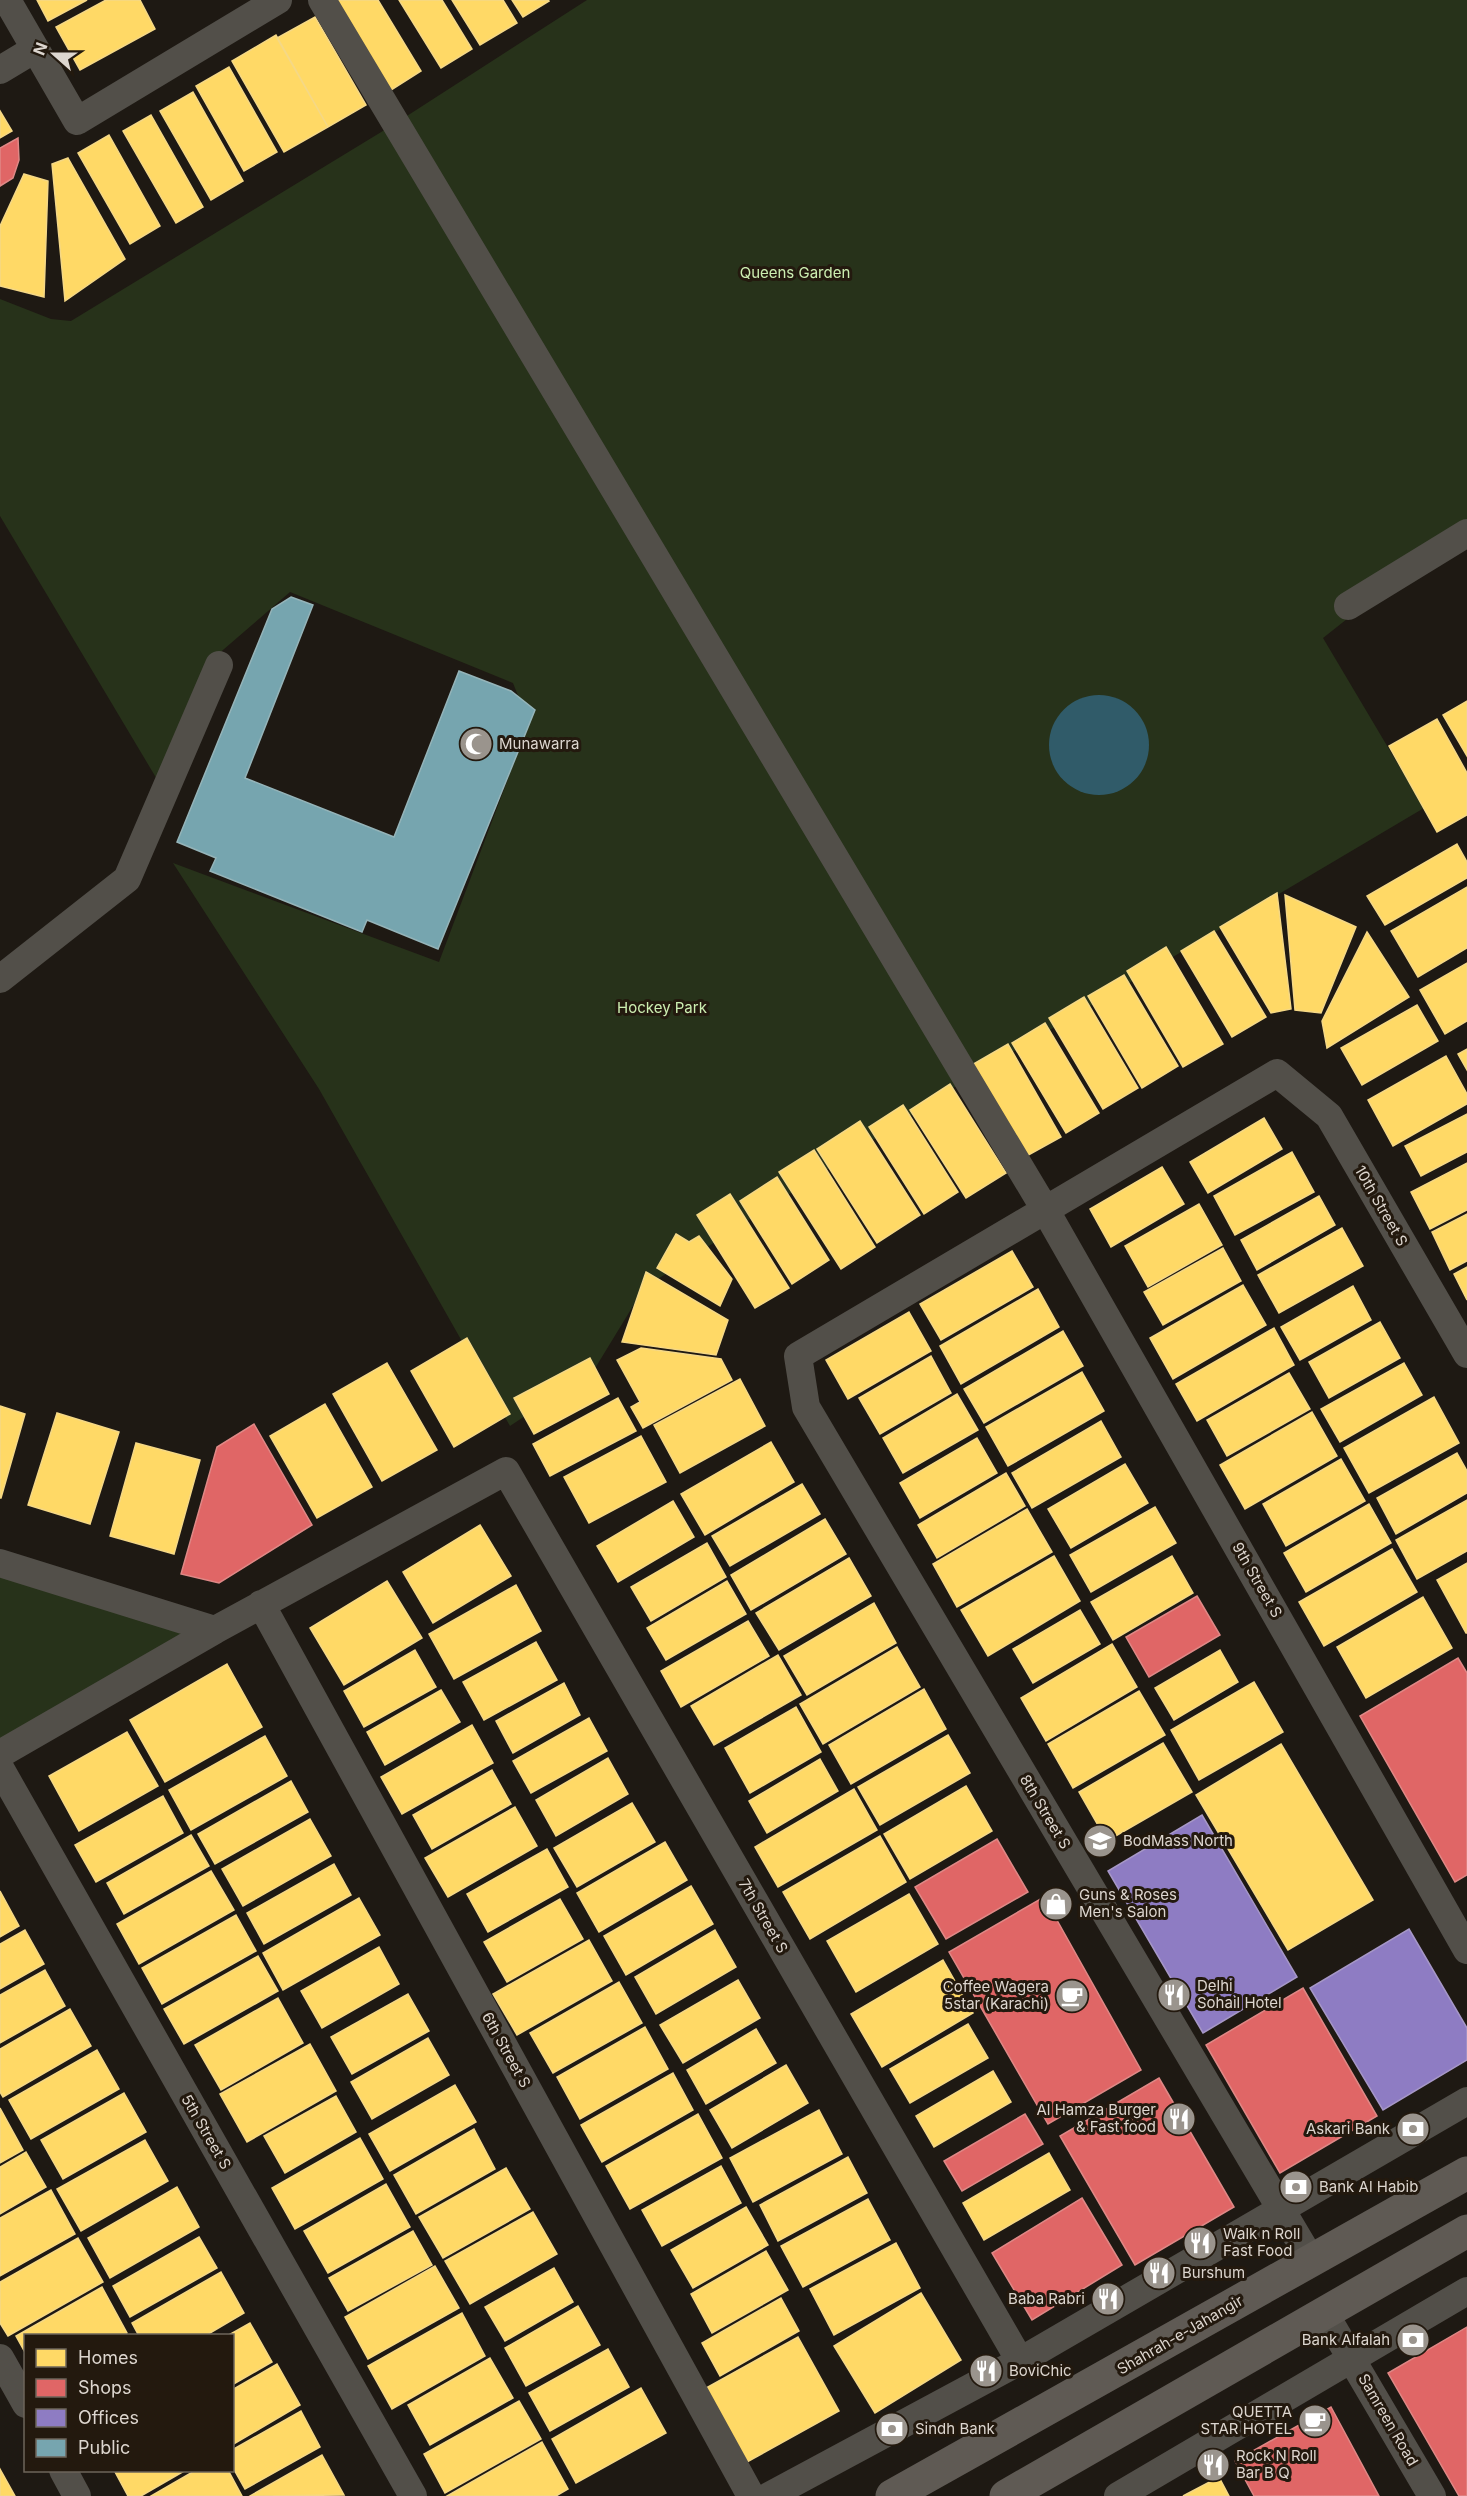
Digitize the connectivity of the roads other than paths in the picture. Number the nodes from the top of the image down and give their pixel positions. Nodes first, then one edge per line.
1 (7, 0) edge
2 (278, 0) edge
3 (322, 0) edge
4 (35, 49) junction
5 (0, 70) edge
6 (1467, 532) edge
7 (1348, 606) dead end
8 (219, 664) dead end
9 (0, 979) edge
10 (1046, 1211) junction
11 (1467, 1354) edge
12 (0, 1563) edge
13 (261, 1604) junction
14 (215, 1629) junction
15 (0, 1754) edge
16 (0, 1768) edge
17 (1467, 1950) edge
18 (1467, 2101) edge
19 (1467, 2173) edge
20 (1281, 2210) junction
21 (1467, 2231) edge
22 (1311, 2260) junction
23 (1467, 2291) edge
24 (1325, 2314) junction
25 (1351, 2357) junction
26 (0, 2358) edge
27 (1020, 2361) junction
28 (24, 2400) edge
29 (64, 2472) edge
30 (77, 2496) edge
31 (413, 2496) edge
32 (751, 2496) edge
33 (769, 2496) edge
34 (892, 2496) edge
35 (1006, 2496) edge
36 (1118, 2496) edge
37 (1432, 2496) edge

1 - 4 street
2 - 4 street
3 - 10 street, 9th Street S
4 - 5 street
6 - 7 street
8 - 9 street
10 - 11 street, 10th Street S
10 - 17 street, 9th Street S
10 - 20 street, 8th Street S
12 - 14 street
13 - 14 street
13 - 27 street, 7th Street S
13 - 32 street, 6th Street S
14 - 15 street
16 - 31 street, 5th Street S
18 - 20 street
19 - 22 main road, Shahrah-e-Jahangir
20 - 22 street, 8th Street S
20 - 27 street
21 - 24 main road
22 - 34 main road, Shahrah-e-Jahangir
23 - 25 street
24 - 25 street, Samreen Road
24 - 35 main road
25 - 36 street
25 - 37 street, Samreen Road
26 - 28 street
27 - 33 street
29 - 30 street

